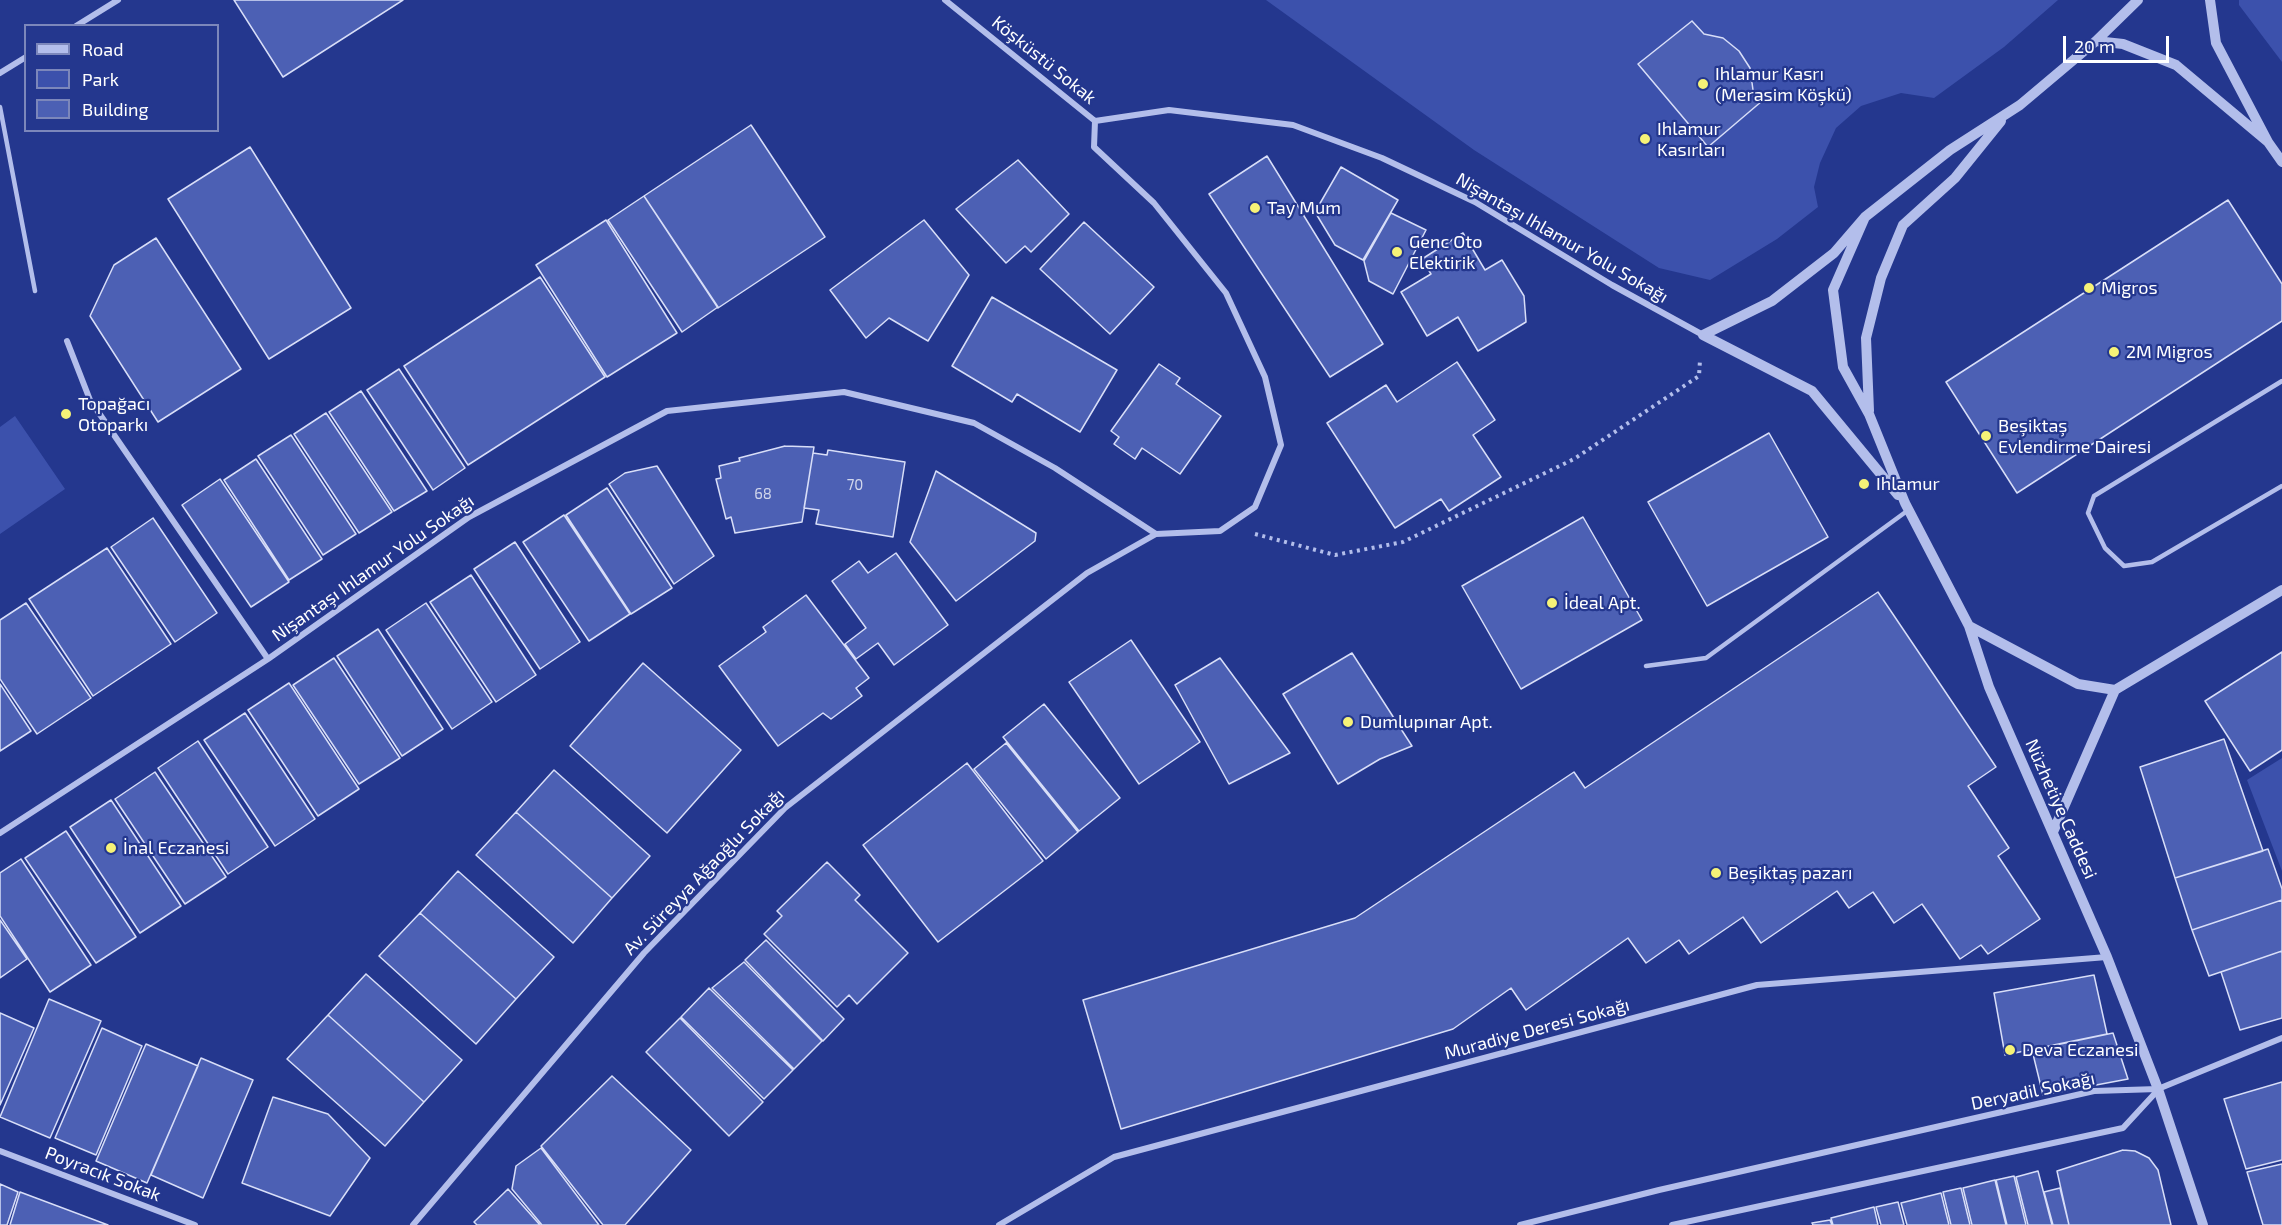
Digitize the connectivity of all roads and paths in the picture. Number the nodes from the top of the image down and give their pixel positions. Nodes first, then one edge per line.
1 (118, 0) edge
2 (945, 0) edge
3 (2138, 0) edge
4 (2210, 0) edge
5 (79, 24) edge
6 (2096, 41) junction
7 (24, 58) edge
8 (0, 73) edge
9 (0, 107) edge
10 (2006, 114) junction
11 (1095, 121) junction
12 (2268, 142) junction
13 (2282, 162) edge
14 (1865, 217) junction
15 (35, 291) dead end
16 (1702, 335) junction
17 (67, 341) dead end
18 (1699, 376) dead end
19 (2282, 381) edge
20 (1869, 414) junction
21 (2282, 486) edge
22 (1907, 507) junction
23 (1156, 534) junction
24 (1256, 535) dead end
25 (2282, 590) edge
26 (1969, 626) junction
27 (268, 658) junction
28 (1646, 666) dead end
29 (2115, 690) junction
30 (2053, 832) junction
31 (0, 833) edge
32 (2107, 957) junction
33 (2282, 1038) edge
34 (2158, 1089) junction
35 (0, 1151) edge
36 (195, 1225) edge
37 (413, 1225) edge
38 (999, 1225) edge
39 (1520, 1225) edge
40 (1672, 1225) edge
41 (2203, 1225) edge

1 - 5 street
2 - 11 street, Köşküstü Sokak
3 - 6 street
4 - 12 street
6 - 10 street
6 - 12 street
7 - 8 street
9 - 15 lane
10 - 14 street
10 - 20 street, Nüzhetiye Caddesi
11 - 16 street, Nişantaşı Ihlamur Yolu Sokağı
11 - 23 street
12 - 13 street
14 - 16 street
14 - 20 street, Nüzhetiye Caddesi
16 - 22 street
17 - 27 street
18 - 24 path
19 - 21 lane
20 - 22 street, Nüzhetiye Caddesi
22 - 26 street, Nüzhetiye Caddesi
22 - 28 lane
23 - 27 street, Nişantaşı Ihlamur Yolu Sokağı
23 - 37 street, Av. Süreyya Ağaoğlu Sokağı
25 - 29 street
26 - 29 street
26 - 30 street, Nüzhetiye Caddesi
27 - 31 street, Nişantaşı Ihlamur Yolu Sokağı
29 - 30 street
30 - 32 street, Nüzhetiye Caddesi
32 - 34 street, Nüzhetiye Caddesi
32 - 38 street, Muradiye Deresi Sokağı
33 - 34 street
34 - 39 street, Deryadil Sokağı
34 - 40 street
34 - 41 street, Nüzhetiye Caddesi
35 - 36 street, Poyracık Sokak

